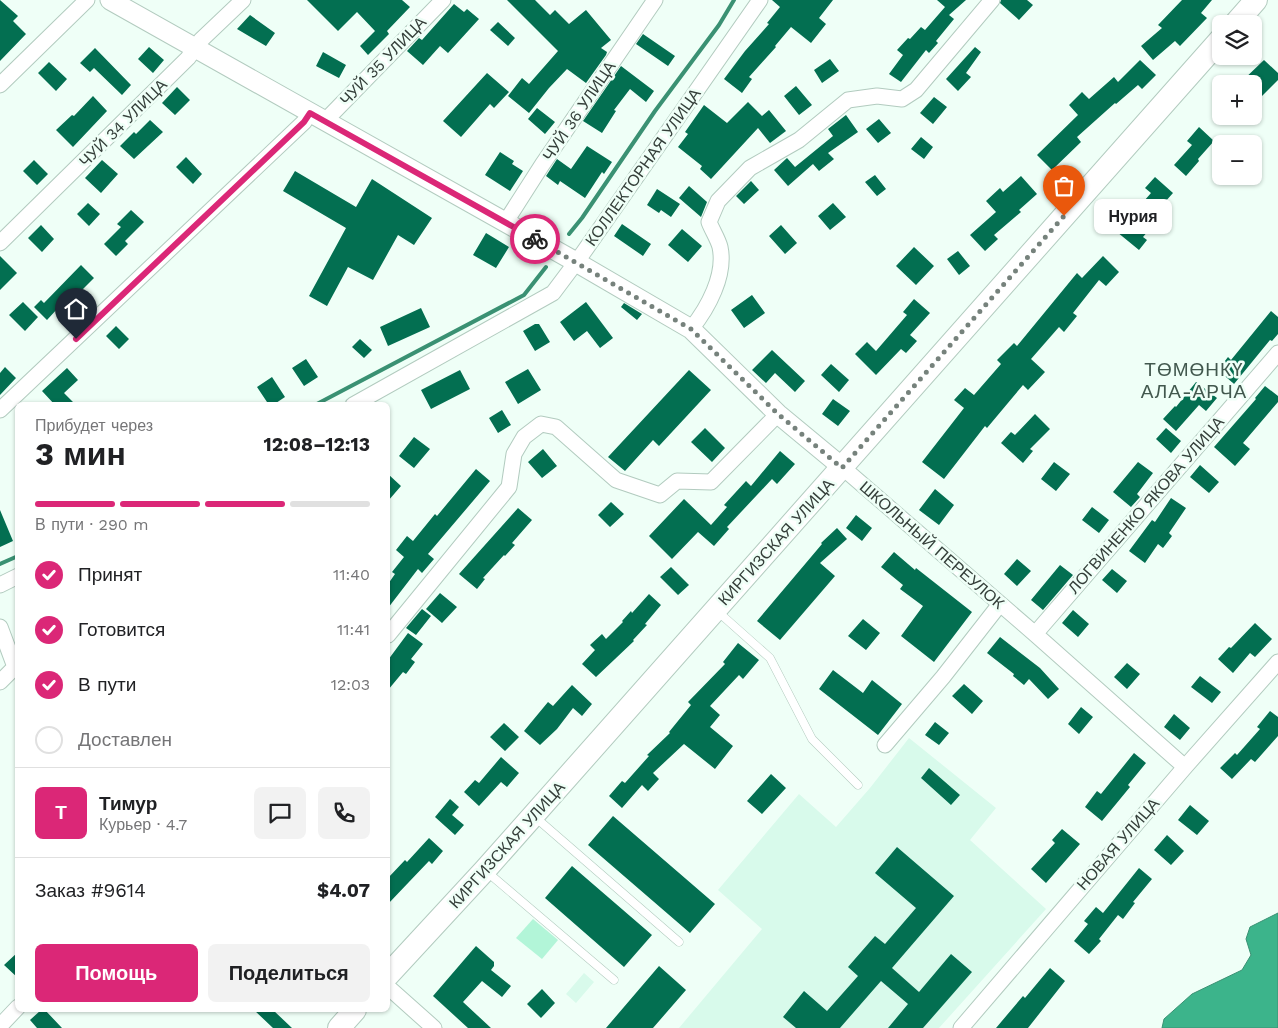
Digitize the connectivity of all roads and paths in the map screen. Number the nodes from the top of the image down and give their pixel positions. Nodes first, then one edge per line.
1 (87, 0) edge
2 (110, 0) edge
3 (242, 0) edge
4 (443, 0) edge
5 (655, 0) edge
6 (760, 0) edge
7 (992, 0) edge
8 (1256, 0) edge
9 (1243, 15) edge
10 (195, 48) junction
11 (1212, 49) edge
12 (0, 85) edge
13 (317, 117) junction
14 (506, 223) junction
15 (0, 244) edge
16 (576, 262) junction
17 (691, 329) junction
18 (1278, 354) edge
19 (358, 402) edge
20 (0, 410) edge
21 (778, 414) junction
22 (842, 468) junction
23 (15, 578) edge
24 (0, 585) edge
25 (1000, 604) junction
26 (716, 610) junction
27 (0, 627) edge
28 (390, 633) edge
29 (1035, 634) junction
30 (1278, 662) edge
31 (15, 665) edge
32 (15, 669) edge
33 (0, 682) edge
34 (885, 746) dead end
35 (1185, 767) junction
36 (858, 785) dead end
37 (533, 815) junction
38 (485, 870) junction
39 (679, 942) dead end
40 (390, 973) edge
41 (614, 980) dead end
42 (390, 989) edge
43 (15, 1010) edge
44 (354, 1012) edge
45 (0, 1026) edge
46 (339, 1028) edge
47 (434, 1028) edge
48 (960, 1028) edge

1 - 12 street
2 - 10 street, ШКОЛЬНЫЙ ПЕРЕУЛОК
3 - 10 street, ЧУЙ 34 УЛИЦА
4 - 13 street, ЧУЙ 35 УЛИЦА
5 - 14 street, ЧУЙ 36 УЛИЦА
6 - 16 street, КОЛЛЕКТОРНАЯ УЛИЦА
7 - 17 street
8 - 9 main road
10 - 13 street, ШКОЛЬНЫЙ ПЕРЕУЛОК
10 - 15 street, ЧУЙ 34 УЛИЦА
11 - 22 main road, КИРГИЗСКАЯ УЛИЦА
13 - 14 street, ШКОЛЬНЫЙ ПЕРЕУЛОК
13 - 20 street, ЧУЙ 35 УЛИЦА
14 - 16 street, ШКОЛЬНЫЙ ПЕРЕУЛОК
16 - 17 street, ШКОЛЬНЫЙ ПЕРЕУЛОК
16 - 19 street, КОЛЛЕКТОРНАЯ УЛИЦА
17 - 21 street, ШКОЛЬНЫЙ ПЕРЕУЛОК
18 - 29 street, ЛОГВИНЕНКО ЯКОВА УЛИЦА
21 - 22 street, ШКОЛЬНЫЙ ПЕРЕУЛОК
21 - 28 street
22 - 25 street, ШКОЛЬНЫЙ ПЕРЕУЛОК
22 - 26 main road, КИРГИЗСКАЯ УЛИЦА
23 - 24 street
25 - 29 street, ШКОЛЬНЫЙ ПЕРЕУЛОК
25 - 34 street
26 - 36 lane
26 - 37 main road, КИРГИЗСКАЯ УЛИЦА
27 - 31 street
29 - 35 street, ШКОЛЬНЫЙ ПЕРЕУЛОК
30 - 35 street, НОВАЯ УЛИЦА
32 - 33 street
35 - 48 street, НОВАЯ УЛИЦА
37 - 38 main road, КИРГИЗСКАЯ УЛИЦА
37 - 39 lane
38 - 40 main road, КИРГИЗСКАЯ УЛИЦА
38 - 41 lane
42 - 47 street
43 - 45 street
44 - 46 main road

